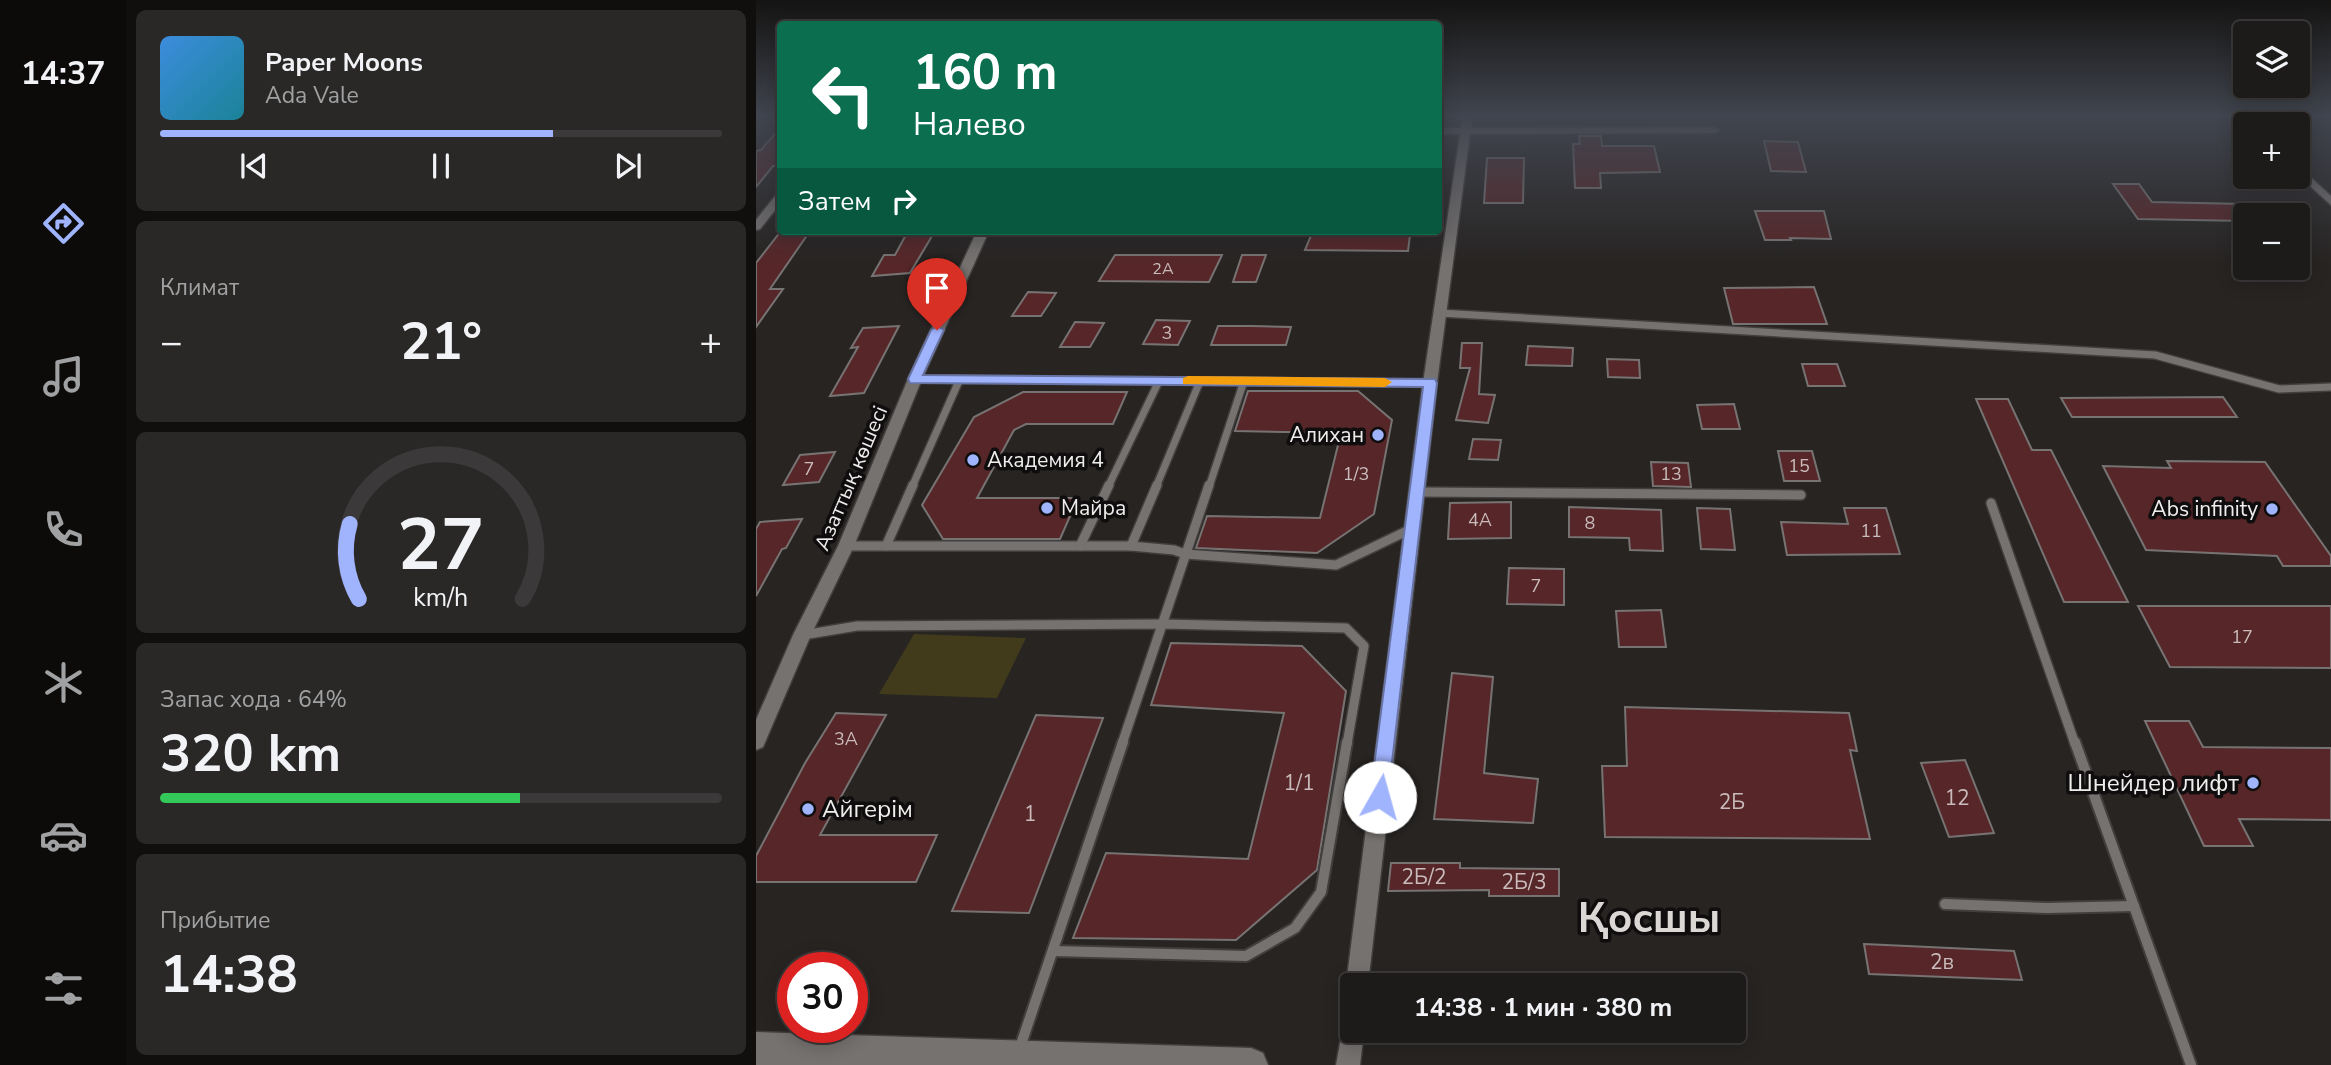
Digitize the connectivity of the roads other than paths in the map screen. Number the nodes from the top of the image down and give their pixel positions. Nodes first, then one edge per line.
1 (1461, 165) edge
2 (2310, 181) edge
3 (777, 201) edge
4 (2331, 202) edge
5 (756, 227) edge
6 (981, 235) edge
7 (1439, 313) junction
8 (915, 379) junction
9 (959, 381) junction
10 (1159, 381) junction
11 (1200, 381) junction
12 (1244, 382) junction
13 (1430, 383) junction
14 (2331, 387) edge
15 (1418, 492) junction
16 (1801, 495) dead end
17 (1991, 503) dead end
18 (1413, 528) junction
19 (886, 546) junction
20 (1080, 546) junction
21 (1131, 546) junction
22 (846, 547) junction
23 (1185, 554) junction
24 (1163, 624) junction
25 (803, 635) junction
26 (756, 741) edge
27 (1945, 904) dead end
28 (2134, 906) junction
29 (1053, 951) junction
30 (1358, 973) edge
31 (1351, 1043) edge
32 (756, 1049) edge
33 (971, 1061) edge
34 (1016, 1061) edge
35 (1251, 1065) edge
36 (1348, 1065) edge
37 (2191, 1065) edge

1 - 7 street
2 - 4 street
3 - 5 street
6 - 8 street, Азаттық көшесі
7 - 13 street
7 - 14 lane
8 - 9 lane
8 - 22 street, Азаттық көшесі
9 - 10 lane
9 - 19 lane
10 - 11 lane
10 - 20 lane
11 - 12 lane
11 - 21 lane
12 - 13 lane
12 - 23 lane
13 - 15 street
15 - 16 lane
15 - 18 street
17 - 28 lane
18 - 23 lane
18 - 30 street
19 - 20 lane
19 - 22 lane
20 - 21 lane
21 - 23 lane
22 - 25 street, Азаттық көшесі
23 - 24 lane
24 - 25 lane
24 - 29 lane
24 - 29 lane
25 - 26 street, Азаттық көшесі
27 - 28 lane
28 - 37 lane
29 - 34 lane
31 - 36 street
32 - 33 main road
33 - 34 main road
34 - 35 main road

